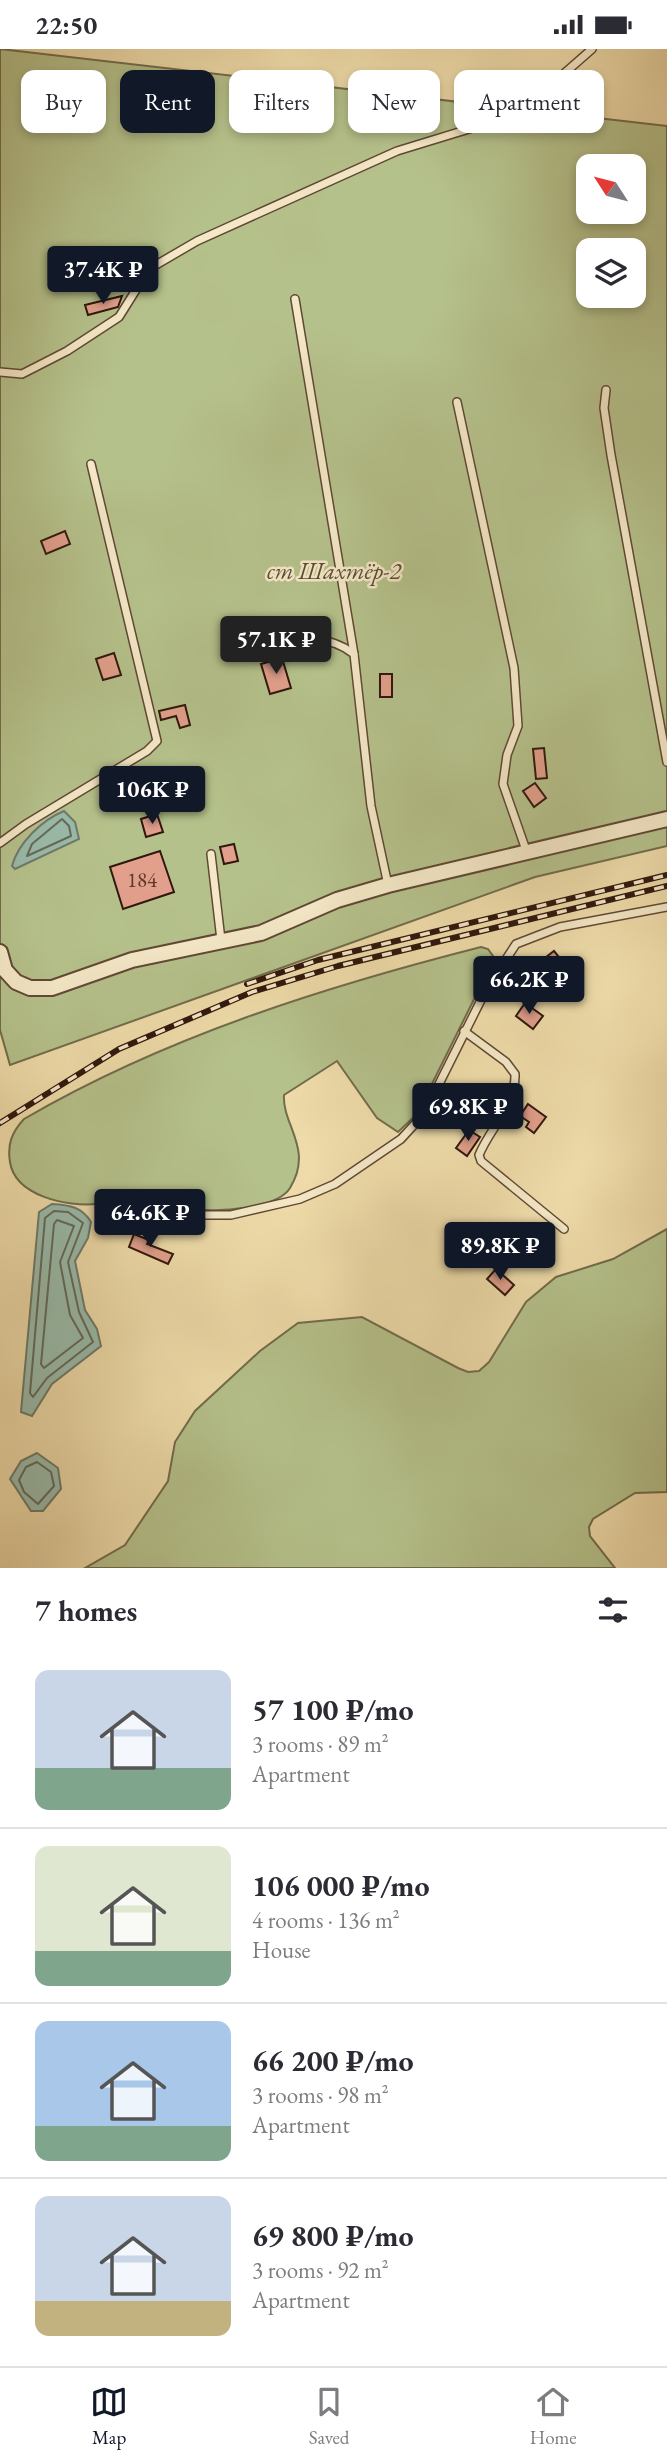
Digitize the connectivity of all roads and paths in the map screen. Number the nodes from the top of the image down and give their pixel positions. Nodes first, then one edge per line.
1 (592, 49) edge
2 (295, 299) dead end
3 (0, 372) edge
4 (606, 390) dead end
5 (457, 402) dead end
6 (91, 464) dead end
7 (271, 645) dead end
8 (354, 654) junction
9 (667, 762) edge
10 (667, 819) edge
11 (0, 843) edge
12 (526, 850) junction
13 (211, 854) dead end
14 (388, 885) junction
15 (667, 907) edge
16 (221, 940) junction
17 (0, 953) edge
18 (464, 1031) junction
19 (130, 1197) dead end
20 (564, 1229) dead end

1 - 3 lane
2 - 8 lane
4 - 9 lane
5 - 12 lane
6 - 11 lane
7 - 8 lane
8 - 14 lane
10 - 12 street
12 - 14 street
13 - 16 lane
14 - 16 street
15 - 18 lane
16 - 17 street
18 - 19 lane
18 - 20 lane

